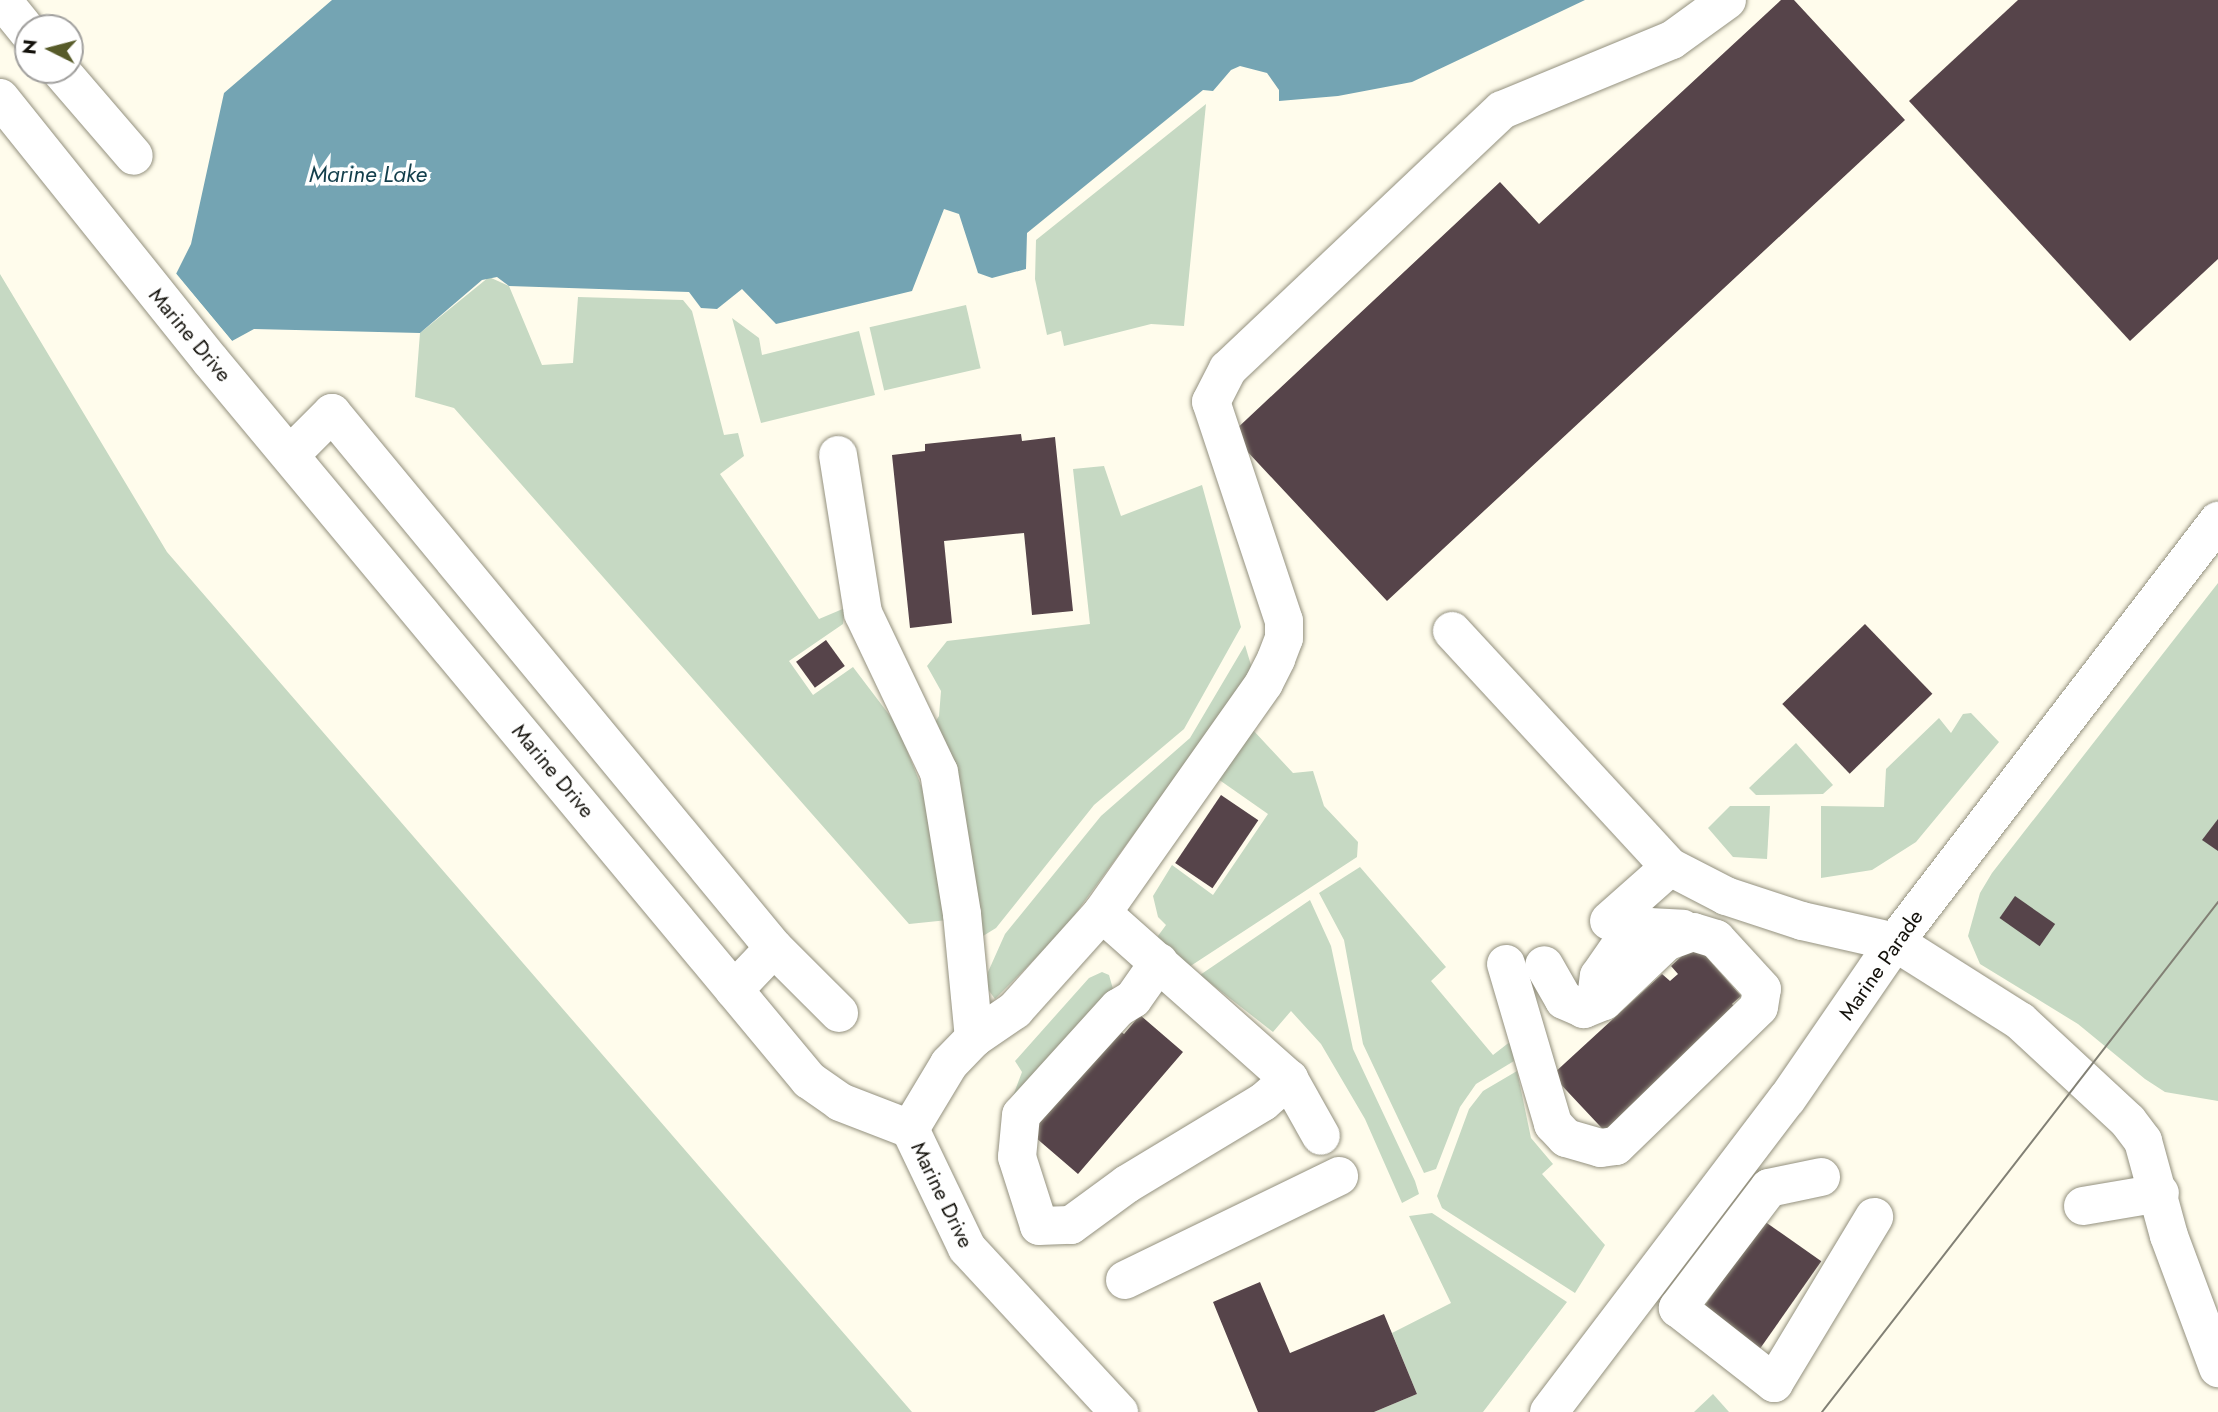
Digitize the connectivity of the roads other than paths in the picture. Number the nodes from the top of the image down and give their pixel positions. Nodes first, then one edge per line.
1 (1727, 0) edge
2 (72, 84) edge
3 (0, 97) edge
4 (134, 156) dead end
5 (291, 454) junction
6 (838, 455) dead end
7 (2218, 521) edge
8 (1452, 631) dead end
9 (1670, 867) junction
10 (1102, 913) junction
11 (1609, 921) dead end
12 (1895, 942) junction
13 (774, 948) junction
14 (1159, 962) junction
15 (1506, 964) dead end
16 (1544, 965) dead end
17 (734, 990) junction
18 (839, 1013) dead end
19 (974, 1038) junction
20 (1289, 1079) junction
21 (910, 1129) junction
22 (1321, 1136) dead end
23 (1339, 1176) dead end
24 (1821, 1177) dead end
25 (2160, 1193) junction
26 (2083, 1206) dead end
27 (1874, 1217) dead end
28 (1125, 1280) dead end
29 (2218, 1368) edge
30 (1119, 1412) edge
31 (1549, 1412) edge

1 - 10 street
2 - 4 street
3 - 5 street, Marine Drive
5 - 13 street
5 - 17 street, Marine Drive
6 - 19 street
7 - 12 street, Marine Parade
8 - 9 street
9 - 11 street
9 - 12 street
10 - 14 street
10 - 19 street
12 - 25 street
12 - 31 street, Marine Parade
13 - 17 street
13 - 18 street
14 - 20 street
14 - 20 street
15 - 16 street
17 - 21 street, Marine Drive
19 - 21 street
20 - 22 street
21 - 30 street, Marine Drive
23 - 28 street
24 - 27 street
25 - 26 street
25 - 29 street

